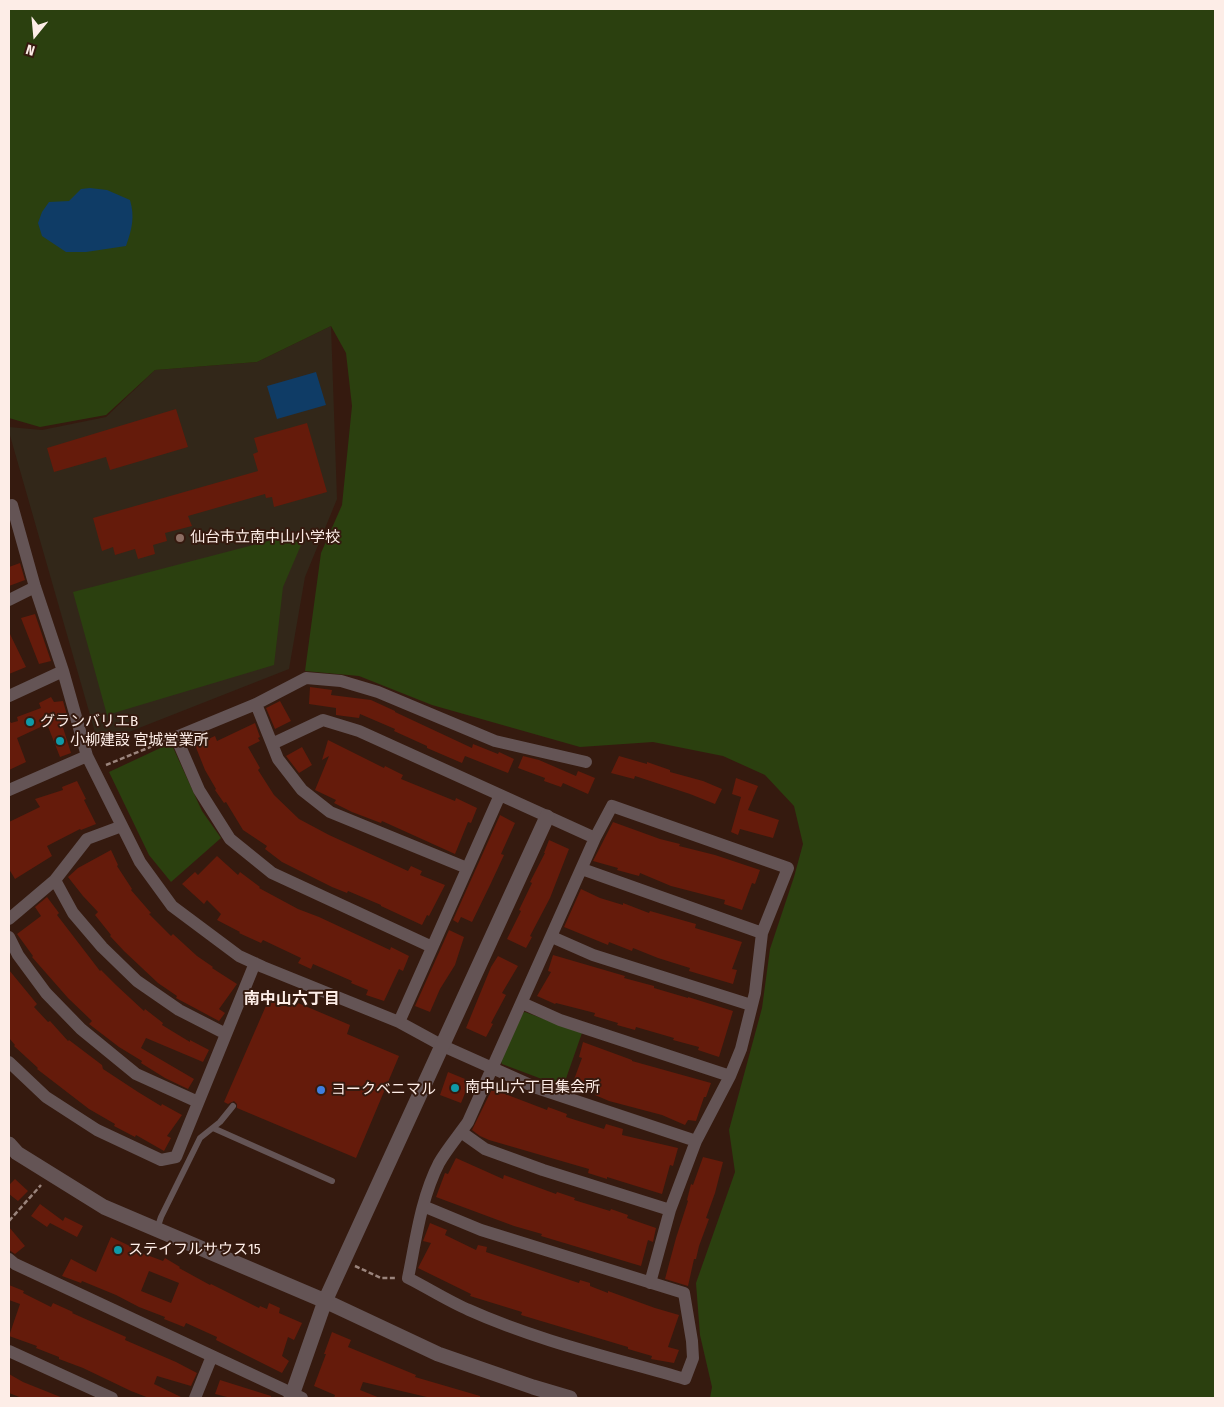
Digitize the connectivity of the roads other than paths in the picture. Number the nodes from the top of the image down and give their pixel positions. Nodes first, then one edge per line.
1 (9, 506) edge
2 (35, 587) junction
3 (9, 600) edge
4 (63, 671) junction
5 (9, 696) edge
6 (256, 704) junction
7 (272, 744) junction
8 (88, 756) junction
9 (586, 762) dead end
10 (9, 790) edge
11 (500, 796) junction
12 (546, 817) junction
13 (122, 826) junction
14 (595, 838) junction
15 (468, 868) junction
16 (582, 869) junction
17 (55, 880) junction
18 (9, 919) edge
19 (762, 933) junction
20 (552, 936) junction
21 (9, 937) edge
22 (432, 947) junction
23 (14, 958) edge
24 (256, 963) junction
25 (522, 1003) junction
26 (751, 1006) junction
27 (399, 1022) junction
28 (226, 1034) junction
29 (443, 1046) junction
30 (9, 1062) edge
31 (492, 1068) junction
32 (730, 1076) junction
33 (198, 1102) junction
34 (233, 1106) dead end
35 (213, 1128) junction
36 (461, 1132) junction
37 (696, 1141) junction
38 (9, 1144) edge
39 (332, 1181) dead end
40 (423, 1206) junction
41 (670, 1210) junction
42 (157, 1229) junction
43 (9, 1259) edge
44 (650, 1283) junction
45 (326, 1301) junction
46 (9, 1351) edge
47 (212, 1356) junction
48 (531, 1393) edge
49 (295, 1397) edge
50 (112, 1398) edge
51 (196, 1398) edge
52 (570, 1398) edge

1 - 2 street
2 - 3 street
2 - 4 street
4 - 5 street
4 - 8 street
6 - 7 street
6 - 9 street
6 - 22 street
7 - 11 street
7 - 15 street
8 - 10 street
8 - 13 street
11 - 12 street
11 - 15 street
12 - 14 street
12 - 29 street
13 - 17 street
13 - 24 street
14 - 16 street
14 - 19 street
15 - 22 street
16 - 19 street
16 - 20 street
17 - 18 street
17 - 28 street
19 - 26 street
20 - 25 street
20 - 26 street
21 - 23 street
22 - 27 street
23 - 33 street
24 - 27 street
24 - 28 street
25 - 31 street
25 - 32 street
26 - 32 street
27 - 29 street
28 - 33 street
29 - 31 street
29 - 45 street
30 - 33 street
31 - 36 street
31 - 37 street
32 - 37 street
34 - 35 lane
35 - 39 lane
35 - 42 lane
36 - 40 street
36 - 41 street
37 - 41 street
38 - 42 street
40 - 44 street
40 - 44 street
41 - 44 street
42 - 45 street
43 - 47 street
45 - 48 street
45 - 49 street
46 - 50 street
47 - 49 street
47 - 51 street
48 - 52 street

